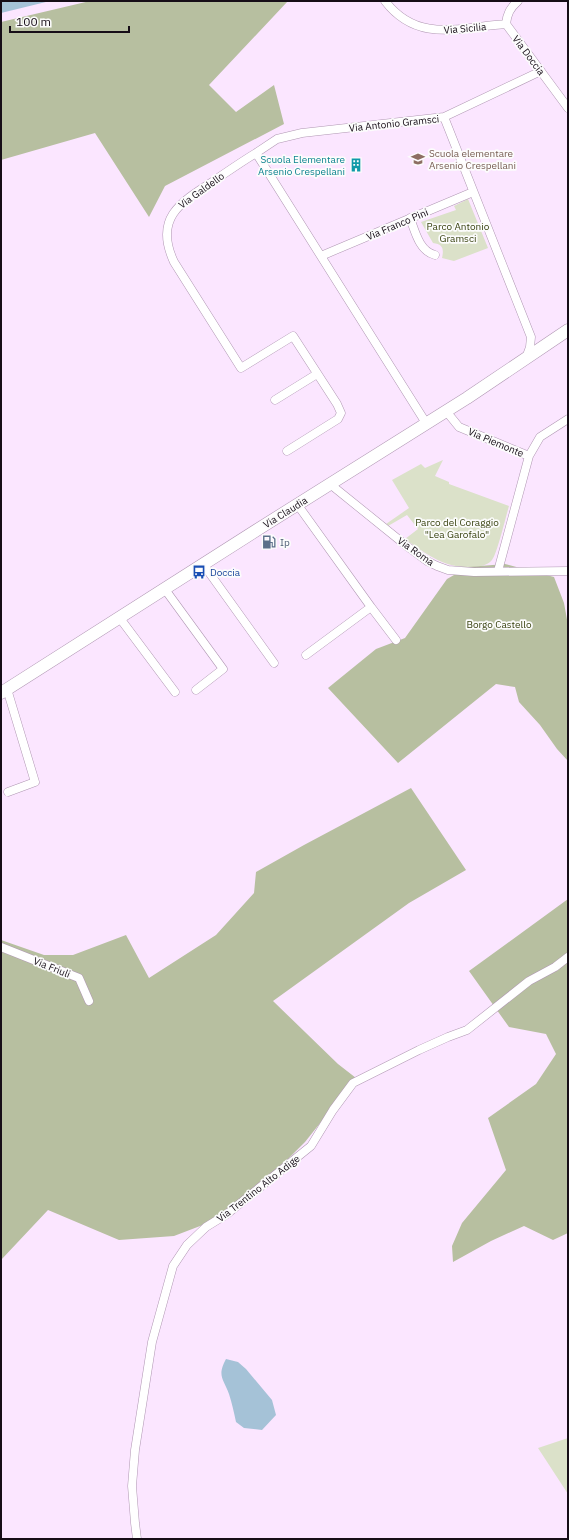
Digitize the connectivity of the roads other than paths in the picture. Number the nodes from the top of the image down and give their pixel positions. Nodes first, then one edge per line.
1 (385, 1) edge
2 (518, 1) edge
3 (506, 24) junction
4 (541, 71) junction
5 (568, 108) edge
6 (444, 117) junction
7 (256, 153) junction
8 (473, 192) junction
9 (410, 218) junction
10 (435, 255) dead end
11 (321, 256) junction
12 (568, 330) edge
13 (531, 337) junction
14 (546, 345) junction
15 (526, 359) junction
16 (317, 374) junction
17 (275, 400) dead end
18 (446, 411) junction
19 (568, 419) edge
20 (426, 423) junction
21 (287, 451) dead end
22 (529, 456) junction
23 (330, 484) junction
24 (297, 504) junction
25 (203, 564) junction
26 (498, 571) junction
27 (568, 571) edge
28 (164, 588) junction
29 (371, 607) junction
30 (120, 617) junction
31 (396, 640) dead end
32 (306, 655) dead end
33 (274, 663) dead end
34 (196, 690) dead end
35 (4, 691) edge
36 (175, 692) dead end
37 (8, 792) dead end
38 (1, 947) edge
39 (568, 957) edge
40 (89, 1001) dead end
41 (137, 1539) edge

1 - 3 street, Via Sicilia
2 - 3 street
3 - 4 street, Via Doccia
4 - 5 street, Via Doccia
4 - 6 street
6 - 7 street, Via Antonio Gramsci
6 - 8 street, Via Antonio Gramsci
7 - 11 street
7 - 16 street, Via Galdello
8 - 9 street, Via Franco Pini
8 - 13 street, Via Antonio Gramsci
9 - 10 street
9 - 11 street, Via Franco Pini
11 - 20 street
12 - 14 main road, Via Claudia
13 - 14 street
13 - 15 street
14 - 15 main road, Via Claudia
15 - 18 main road, Via Claudia
16 - 17 street
16 - 21 street, Via Galdello
18 - 20 main road, Via Claudia
18 - 22 street, Via Piemonte
19 - 22 street
20 - 23 main road, Via Claudia
22 - 26 street
23 - 24 main road, Via Claudia
23 - 26 street, Via Roma
24 - 25 main road, Via Claudia
24 - 29 street
25 - 28 main road, Via Claudia
25 - 33 street
26 - 27 street, Via Roma
28 - 30 main road, Via Claudia
28 - 34 street
29 - 31 street
29 - 32 street
30 - 35 main road, Via Claudia
30 - 36 street
35 - 37 street
38 - 40 street, Via Friuli
39 - 41 street, Via Trentino Alto Adige

